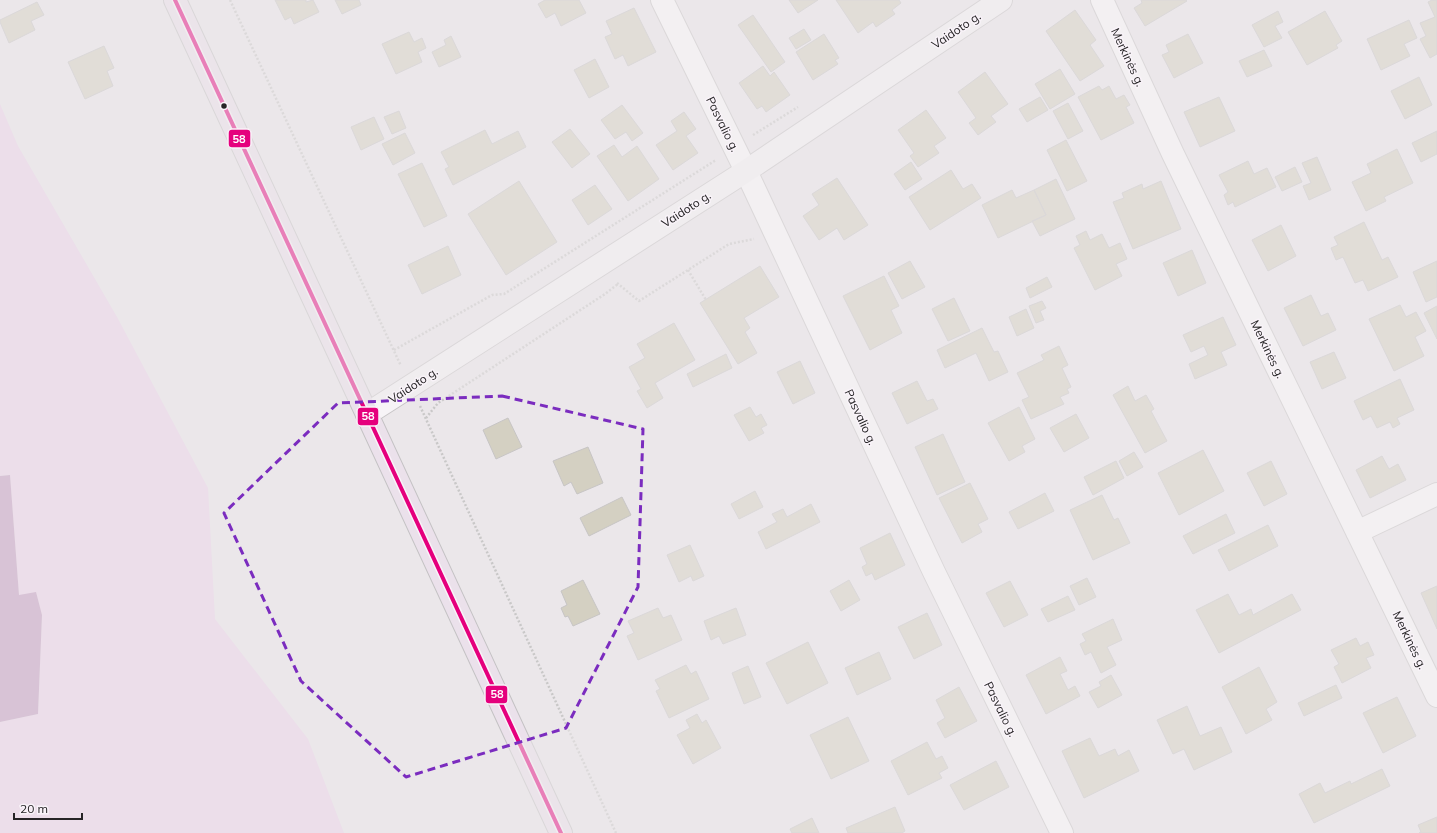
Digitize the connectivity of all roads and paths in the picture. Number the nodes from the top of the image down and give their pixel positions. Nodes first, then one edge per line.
1 (175, 0) edge
2 (230, 0) edge
3 (662, 0) edge
4 (1001, 0) edge
5 (1102, 0) edge
6 (800, 106) dead end
7 (734, 148) junction
8 (746, 171) junction
9 (776, 236) junction
10 (597, 267) junction
11 (688, 270) junction
12 (618, 284) junction
13 (706, 300) dead end
14 (394, 350) junction
15 (411, 386) junction
16 (367, 414) junction
17 (426, 418) junction
18 (1437, 494) edge
19 (1357, 532) junction
20 (1437, 696) edge
21 (561, 833) edge
22 (616, 833) edge
23 (1062, 833) edge

1 - 16 highway
2 - 14 path
3 - 7 street, Pasvalio g.
4 - 8 main road, Vaidoto g.
5 - 19 street, Merkinės g.
6 - 7 path
7 - 8 street, Pasvalio g.
7 - 14 path
8 - 9 street, Pasvalio g.
8 - 10 main road, Vaidoto g.
9 - 11 path
9 - 23 street, Pasvalio g.
10 - 12 path
10 - 15 main road, Vaidoto g.
11 - 12 path
11 - 13 path
12 - 17 path
14 - 15 path
15 - 16 main road, Vaidoto g.
15 - 17 path
16 - 21 highway
17 - 22 path
18 - 19 street
19 - 20 street, Merkinės g.

